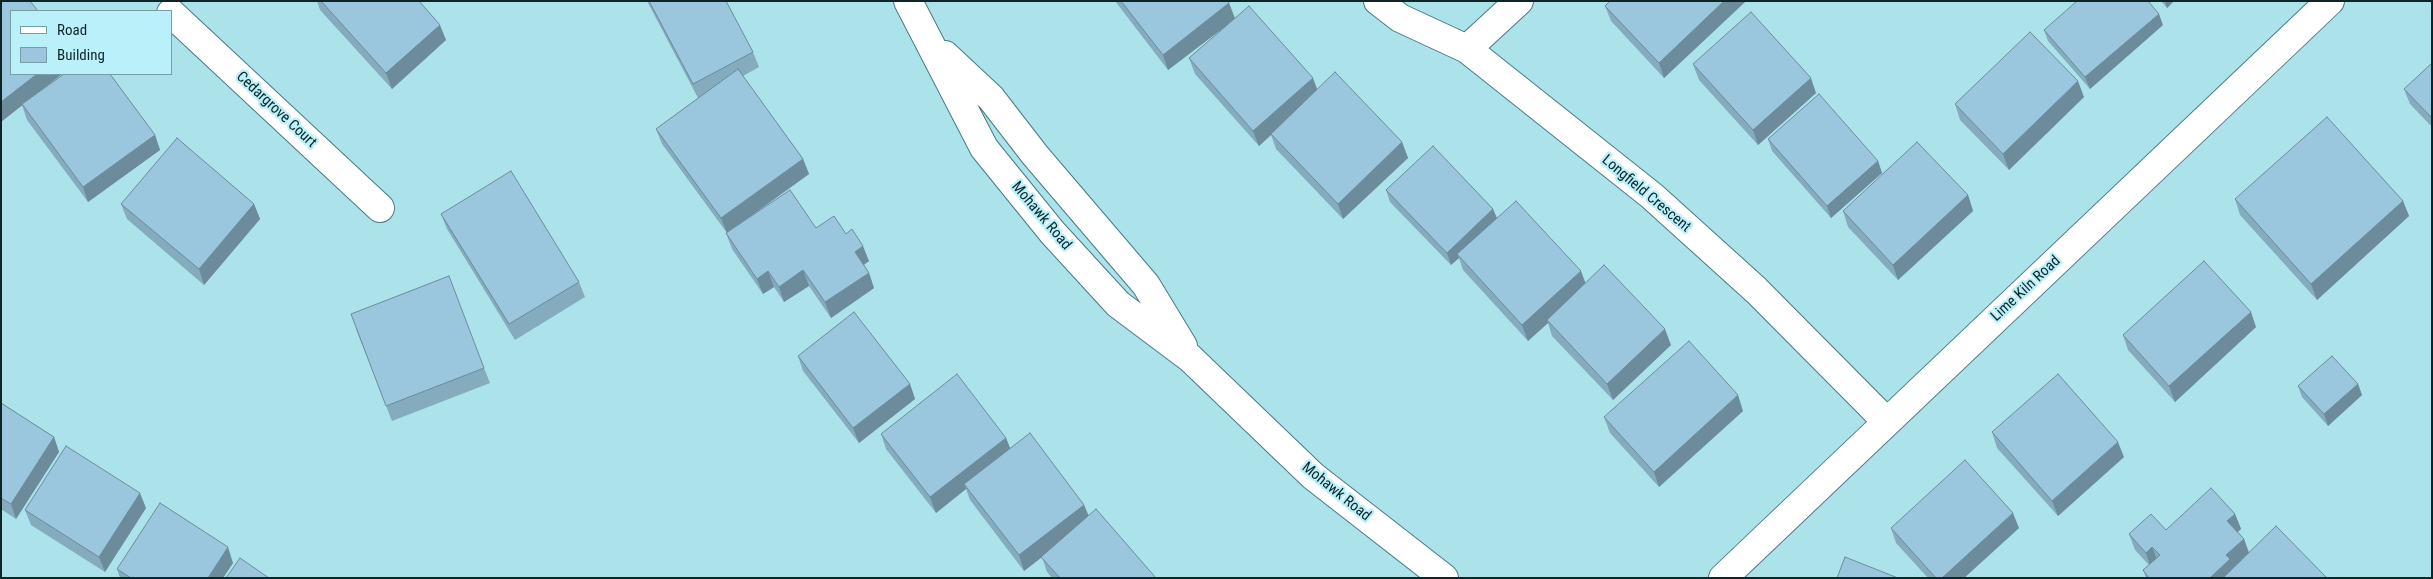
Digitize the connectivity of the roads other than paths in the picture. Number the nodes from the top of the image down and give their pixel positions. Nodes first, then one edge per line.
1 (159, 1) edge
2 (908, 1) edge
3 (1378, 1) edge
4 (1519, 1) edge
5 (2330, 1) edge
6 (168, 10) edge
7 (172, 14) edge
8 (931, 42) junction
9 (1467, 50) junction
10 (380, 208) dead end
11 (1190, 358) junction
12 (1886, 421) junction
13 (1444, 578) edge
14 (1723, 578) edge

1 - 6 street, Cedargrove Court
2 - 8 street, Mohawk Road
3 - 9 street, Longfield Crescent
4 - 9 street
5 - 12 street, Lime Kiln Road
7 - 10 street, Cedargrove Court
8 - 11 street, Mohawk Road
8 - 11 street, Mohawk Road
9 - 12 street, Longfield Crescent
11 - 13 street, Mohawk Road
12 - 14 street, Lime Kiln Road

